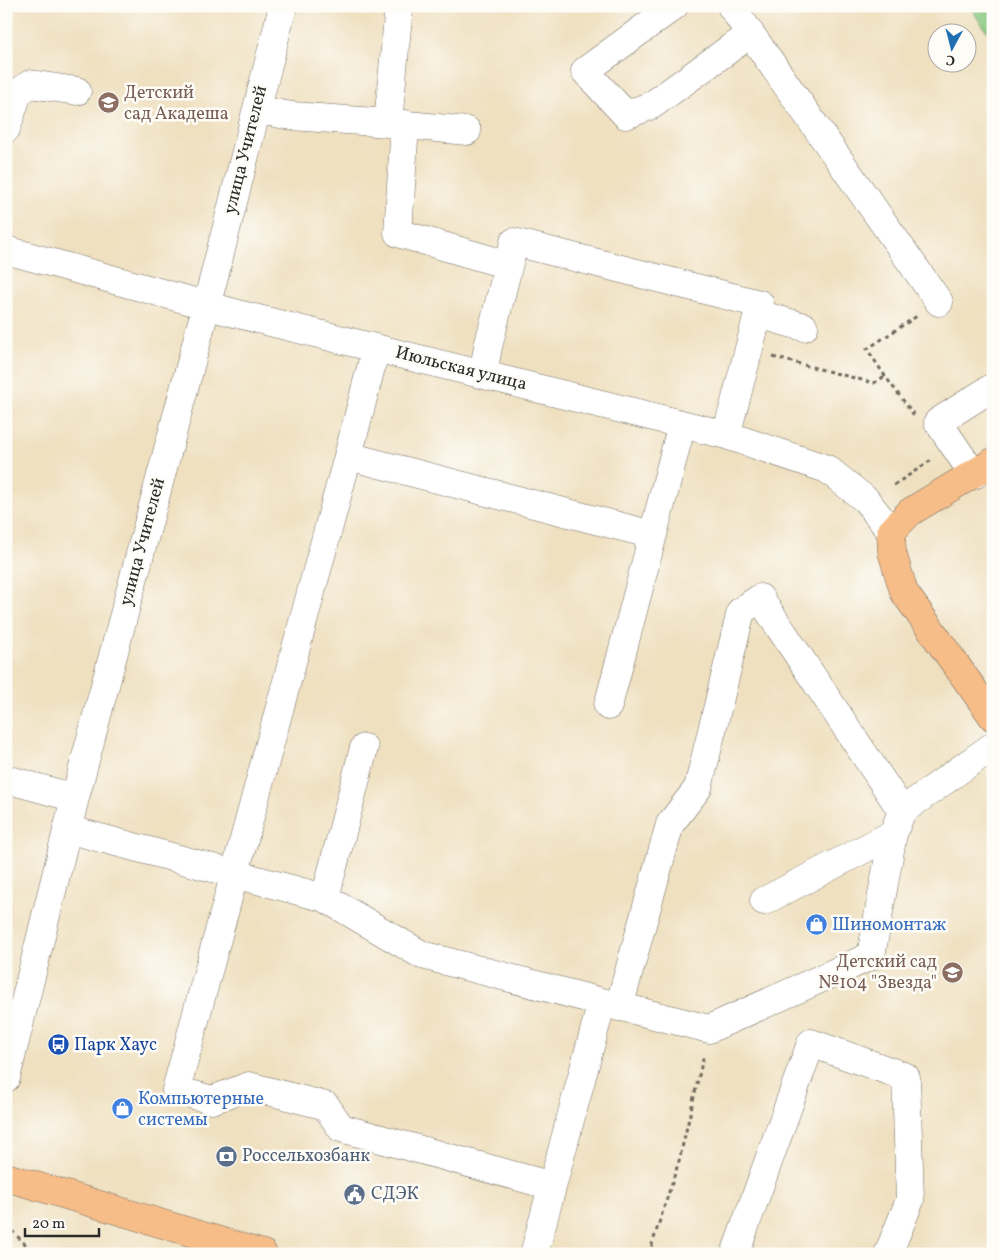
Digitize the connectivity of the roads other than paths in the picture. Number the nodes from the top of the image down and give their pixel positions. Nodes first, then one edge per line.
1 (283, 6) edge
2 (399, 6) edge
3 (674, 6) edge
4 (731, 6) edge
5 (750, 34) junction
6 (77, 91) dead end
7 (257, 110) junction
8 (396, 123) junction
9 (6, 129) edge
10 (467, 131) dead end
11 (514, 245) junction
12 (6, 250) edge
13 (939, 302) road end
14 (205, 306) junction
15 (758, 314) junction
16 (804, 327) dead end
17 (376, 348) junction
18 (483, 374) junction
19 (993, 387) edge
20 (682, 424) junction
21 (726, 435) junction
22 (348, 456) junction
23 (983, 468) edge
24 (891, 532) junction
25 (653, 536) junction
26 (608, 706) dead end
27 (993, 717) edge
28 (993, 746) edge
29 (364, 748) dead end
30 (6, 779) edge
31 (75, 798) junction
32 (897, 822) junction
33 (68, 829) junction
34 (235, 874) junction
35 (325, 898) junction
36 (764, 901) dead end
37 (610, 1004) junction
38 (14, 1016) edge
39 (6, 1078) edge
40 (6, 1176) edge
41 (552, 1186) junction
42 (263, 1254) edge
43 (534, 1254) edge
44 (735, 1254) edge
45 (888, 1254) edge

1 - 7 street, улица Учителей
2 - 8 street
3 - 5 street
4 - 5 street
5 - 13 street
6 - 9 street
7 - 8 street
7 - 14 street, улица Учителей
8 - 10 street
8 - 11 street
11 - 15 street
11 - 18 street
12 - 14 street, Июльская улица
14 - 17 street, Июльская улица
14 - 31 street, улица Учителей
15 - 16 street
15 - 21 street
17 - 18 street, Июльская улица
17 - 22 street
18 - 20 street, Июльская улица
19 - 23 street
20 - 21 street, Июльская улица
20 - 25 street
21 - 24 street, Июльская улица
22 - 25 street
22 - 34 street
23 - 24 main road
24 - 27 main road
25 - 26 street
28 - 32 street
29 - 35 street
30 - 31 street
31 - 33 street, улица Учителей
32 - 36 street
32 - 37 street
32 - 37 street
33 - 34 street
33 - 38 street, улица Учителей
34 - 35 street
34 - 41 street
35 - 37 street
37 - 41 street
38 - 39 street, улица Учителей
40 - 42 main road
41 - 43 street
44 - 45 street

